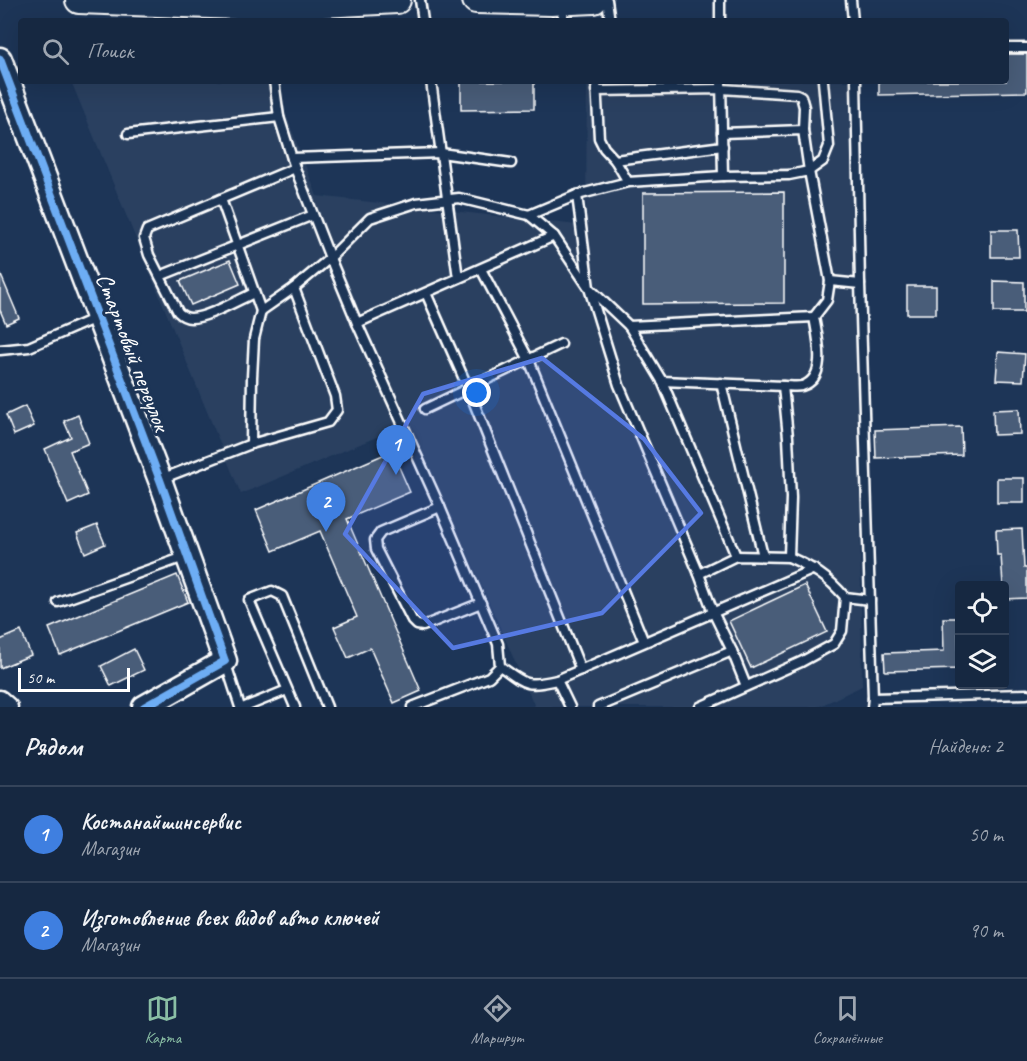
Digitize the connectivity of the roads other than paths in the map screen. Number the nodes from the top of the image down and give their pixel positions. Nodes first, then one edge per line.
1 (79, 0) edge
2 (396, 0) edge
3 (420, 0) edge
4 (476, 0) edge
5 (594, 0) edge
6 (607, 0) edge
7 (720, 0) edge
8 (851, 0) edge
9 (557, 6) edge
10 (423, 18) edge
11 (610, 18) edge
12 (720, 18) edge
13 (853, 18) edge
14 (1009, 48) edge
15 (1027, 48) edge
16 (0, 59) edge
17 (274, 84) edge
18 (431, 84) edge
19 (596, 84) edge
20 (823, 84) edge
21 (856, 84) edge
22 (721, 85) edge
23 (596, 91) junction
24 (279, 117) junction
25 (803, 130) junction
26 (722, 133) junction
27 (128, 134) dead end
28 (723, 146) junction
29 (441, 153) junction
30 (292, 158) junction
31 (615, 160) junction
32 (511, 163) dead end
33 (295, 168) junction
34 (809, 171) junction
35 (723, 176) junction
36 (628, 182) junction
37 (577, 195) junction
38 (447, 199) junction
39 (221, 200) junction
40 (313, 215) junction
41 (529, 215) junction
42 (554, 236) junction
43 (237, 245) junction
44 (330, 258) junction
45 (481, 269) junction
46 (160, 276) junction
47 (458, 279) junction
48 (830, 281) junction
49 (860, 284) junction
50 (294, 288) junction
51 (589, 288) junction
52 (254, 292) junction
53 (426, 293) junction
54 (261, 311) junction
55 (98, 317) junction
56 (814, 317) junction
57 (357, 323) junction
58 (629, 326) junction
59 (561, 344) dead end
60 (0, 350) edge
61 (529, 360) junction
62 (662, 381) junction
63 (721, 383) junction
64 (783, 386) junction
65 (468, 388) junction
66 (425, 409) dead end
67 (251, 444) junction
68 (160, 480) junction
69 (440, 507) junction
70 (188, 556) junction
71 (736, 556) junction
72 (763, 556) junction
73 (789, 556) junction
74 (814, 569) junction
75 (699, 574) junction
76 (844, 597) junction
77 (870, 600) junction
78 (58, 602) dead end
79 (480, 603) junction
80 (713, 612) junction
81 (644, 642) junction
82 (732, 651) junction
83 (225, 661) junction
84 (500, 666) junction
85 (581, 670) junction
86 (558, 680) junction
87 (747, 686) junction
88 (287, 690) junction
89 (1027, 694) edge
90 (0, 699) edge
91 (873, 702) edge
92 (9, 707) edge
93 (144, 707) edge
94 (240, 707) edge
95 (245, 707) edge
96 (295, 707) edge
97 (327, 707) edge
98 (412, 707) edge
99 (570, 707) edge
100 (598, 707) edge
101 (700, 707) edge

1 - 2 main road
3 - 10 lane
4 - 9 main road
5 - 9 main road
6 - 11 lane
7 - 12 lane
8 - 13 lane
14 - 15 lane
16 - 55 street, Стартовый переулок
17 - 24 lane
18 - 29 lane
19 - 23 lane
20 - 34 lane
21 - 49 lane
22 - 23 lane
22 - 25 lane
22 - 26 lane
23 - 31 lane
24 - 27 lane
24 - 30 lane
25 - 26 lane
25 - 34 lane
26 - 28 lane
28 - 31 lane
28 - 35 lane
29 - 30 lane
29 - 32 lane
29 - 38 lane
30 - 33 lane
31 - 36 lane
33 - 39 lane
33 - 40 lane
34 - 35 lane
34 - 48 lane
35 - 36 lane
36 - 37 lane
37 - 41 lane
37 - 51 lane
38 - 41 lane
38 - 44 lane
38 - 47 lane
39 - 43 lane
39 - 46 lane
40 - 43 lane
40 - 44 lane
41 - 42 lane
42 - 45 lane
42 - 51 lane
43 - 46 lane
43 - 52 lane
44 - 50 lane
44 - 57 lane
45 - 47 lane
45 - 61 lane
46 - 52 lane
47 - 53 lane
48 - 49 lane
48 - 56 lane
49 - 77 lane
50 - 54 lane
50 - 67 lane
51 - 58 lane
51 - 75 lane
52 - 54 lane
53 - 57 lane
53 - 65 lane
54 - 67 lane
55 - 60 lane
55 - 68 street, Стартовый переулок
56 - 58 lane
56 - 64 lane
57 - 69 lane
58 - 62 lane
59 - 61 lane
61 - 65 lane
61 - 81 lane
62 - 63 lane
62 - 71 lane
63 - 64 lane
63 - 72 lane
64 - 73 lane
65 - 66 lane
65 - 85 lane
67 - 68 lane
68 - 70 street, Стартовый переулок
69 - 79 lane
69 - 79 lane
70 - 78 lane
70 - 83 street, Стартовый переулок
71 - 72 lane
71 - 75 lane
72 - 73 lane
73 - 74 lane
74 - 76 lane
74 - 80 lane
75 - 80 lane
76 - 77 lane
76 - 87 lane
77 - 91 lane
79 - 84 lane
80 - 81 lane
80 - 82 lane
81 - 85 lane
82 - 87 lane
82 - 100 lane
83 - 93 street
83 - 94 lane
84 - 86 lane
84 - 98 lane
85 - 86 lane
86 - 99 lane
87 - 101 lane
88 - 95 lane
88 - 96 lane
88 - 97 lane
89 - 91 lane
90 - 92 street

